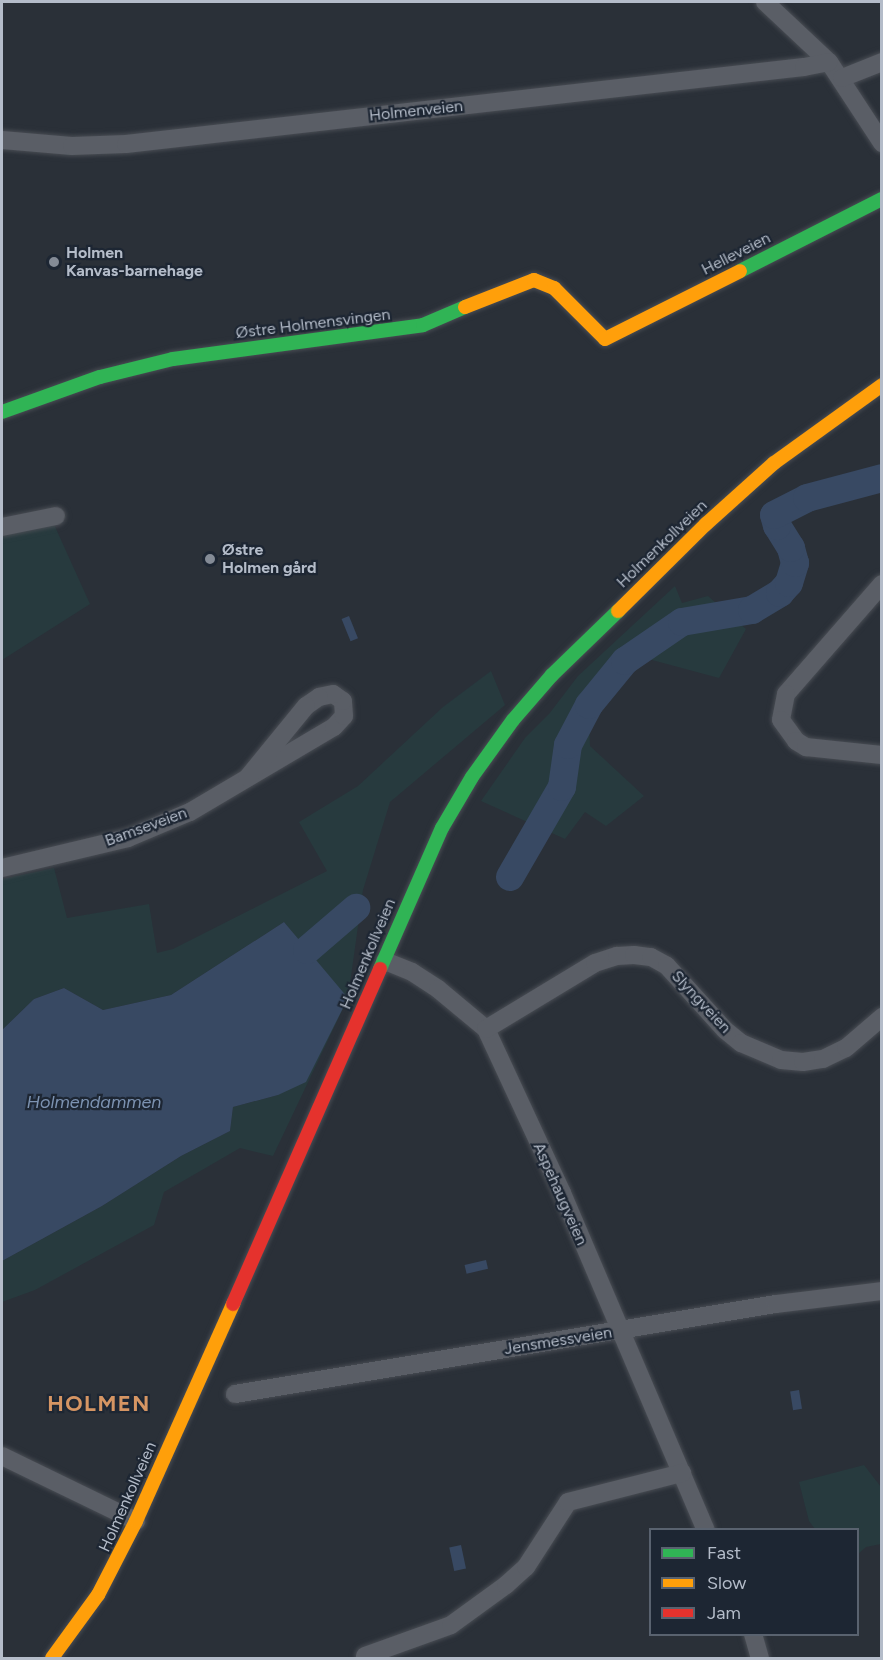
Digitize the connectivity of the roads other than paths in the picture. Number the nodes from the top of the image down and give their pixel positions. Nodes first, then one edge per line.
1 (765, 2) edge
2 (829, 62) junction
3 (882, 62) edge
4 (842, 78) junction
5 (2, 140) edge
6 (882, 143) edge
7 (882, 199) edge
8 (605, 339) joint
9 (882, 385) edge
10 (2, 412) edge
11 (56, 516) dead end
12 (2, 526) edge
13 (882, 584) edge
14 (882, 755) edge
15 (249, 777) junction
16 (2, 868) edge
17 (385, 961) junction
18 (882, 1017) edge
19 (486, 1029) junction
20 (882, 1291) edge
21 (620, 1332) junction
22 (235, 1394) dead end
23 (2, 1456) edge
24 (682, 1473) junction
25 (136, 1521) junction
26 (705, 1528) edge
27 (753, 1636) edge
28 (365, 1656) dead end
29 (52, 1659) edge
30 (760, 1659) edge

1 - 2 street
2 - 4 street
2 - 5 street, Holmenveien
3 - 4 street
4 - 6 street
7 - 8 main road, Helleveien
8 - 10 main road, Østre Holmensvingen
9 - 17 main road, Holmenkollveien
11 - 12 street
13 - 14 street
15 - 15 street, Bamseveien
15 - 16 street, Bamseveien
17 - 19 street, Aspehaugveien
17 - 25 main road, Holmenkollveien
18 - 19 street, Slyngveien
19 - 21 street, Aspehaugveien
20 - 21 street, Jensmessveien
21 - 22 street, Jensmessveien
21 - 24 street, Aspehaugveien
23 - 25 street
24 - 26 street, Aspehaugveien
24 - 28 street
25 - 29 main road, Holmenkollveien
27 - 30 street

